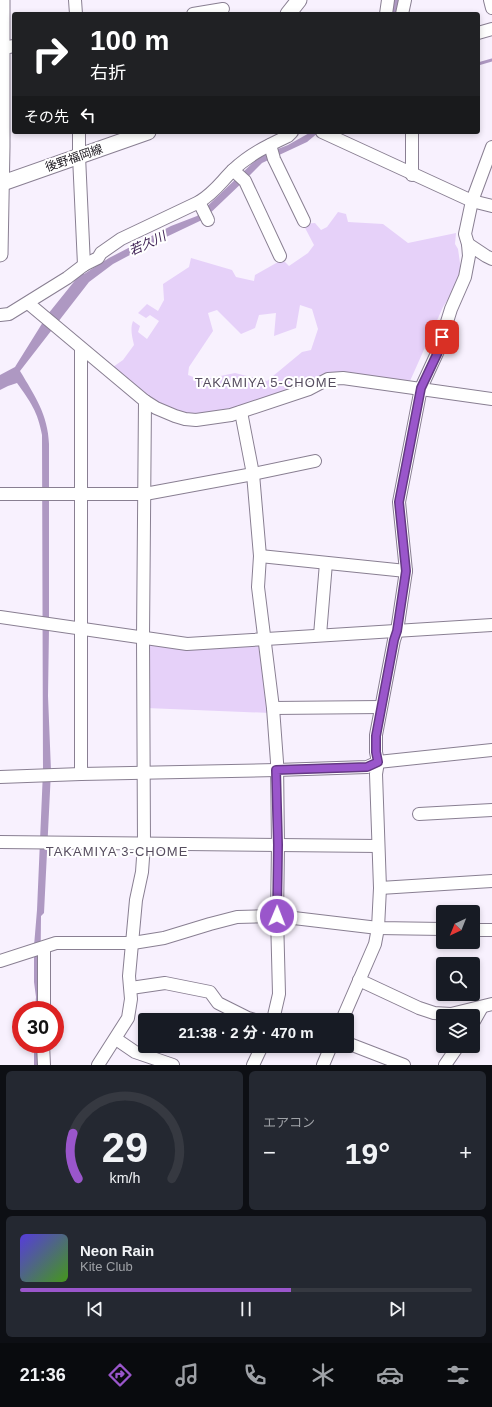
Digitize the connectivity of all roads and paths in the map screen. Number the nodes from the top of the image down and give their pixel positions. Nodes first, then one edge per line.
1 (75, 0) edge
2 (299, 0) edge
3 (388, 0) edge
4 (490, 0) edge
5 (1, 6) edge
6 (223, 8) edge
7 (492, 8) edge
8 (76, 12) edge
9 (203, 12) edge
10 (290, 12) edge
11 (386, 12) edge
12 (492, 29) edge
13 (480, 32) edge
14 (9, 47) edge
15 (79, 134) edge
16 (142, 134) edge
17 (290, 134) edge
18 (327, 134) edge
19 (412, 134) edge
20 (492, 147) edge
21 (272, 150) junction
22 (79, 156) junction
23 (234, 171) junction
24 (412, 175) junction
25 (1, 184) edge
26 (472, 201) junction
27 (200, 204) junction
28 (492, 206) edge
29 (208, 220) dead end
30 (304, 221) dead end
31 (468, 244) junction
32 (0, 254) edge
33 (280, 256) dead end
34 (492, 259) edge
35 (84, 265) junction
36 (28, 303) junction
37 (0, 315) edge
38 (81, 349) junction
39 (421, 388) junction
40 (492, 399) edge
41 (145, 401) junction
42 (242, 412) junction
43 (315, 460) dead end
44 (253, 474) junction
45 (0, 494) edge
46 (82, 494) junction
47 (145, 494) junction
48 (260, 556) junction
49 (326, 563) junction
50 (406, 571) junction
51 (0, 617) edge
52 (492, 624) edge
53 (82, 629) junction
54 (397, 631) junction
55 (320, 635) junction
56 (143, 638) junction
57 (264, 640) junction
58 (381, 707) junction
59 (273, 708) junction
60 (492, 750) edge
61 (378, 762) junction
62 (276, 770) junction
63 (143, 773) junction
64 (81, 774) junction
65 (0, 777) edge
66 (492, 810) edge
67 (419, 814) dead end
68 (0, 842) edge
69 (144, 844) junction
70 (278, 845) junction
71 (378, 846) junction
72 (492, 881) edge
73 (380, 888) junction
74 (277, 916) junction
75 (378, 928) junction
76 (436, 929) edge
77 (480, 930) edge
78 (492, 930) edge
79 (133, 943) junction
80 (39, 949) junction
81 (0, 961) edge
82 (359, 980) junction
83 (131, 988) junction
84 (43, 1001) edge
85 (487, 1006) edge
86 (238, 1013) edge
87 (275, 1013) edge
88 (345, 1013) edge
89 (480, 1014) edge
90 (116, 1039) junction
91 (354, 1046) edge
92 (43, 1053) edge
93 (259, 1053) edge
94 (328, 1053) edge
95 (453, 1053) edge
96 (44, 1065) edge
97 (98, 1065) edge
98 (173, 1065) edge
99 (253, 1065) edge
100 (323, 1065) edge
101 (404, 1065) edge
102 (445, 1065) edge

1 - 8 street
2 - 10 main road
3 - 11 street
4 - 7 street
5 - 14 main road
6 - 9 street
12 - 13 street
14 - 25 main road
15 - 22 street
16 - 22 main road, 後野福岡線
17 - 21 street
18 - 24 street
19 - 24 street
20 - 26 street
21 - 23 street
21 - 30 street
22 - 25 main road, 後野福岡線
22 - 35 street
23 - 27 street
23 - 33 street
24 - 26 street
25 - 32 main road
26 - 28 street
26 - 31 street
27 - 29 street
27 - 35 street
31 - 34 street
31 - 39 street
35 - 36 street
36 - 37 street
36 - 38 street
38 - 41 street
38 - 46 street
39 - 40 street
39 - 42 street
39 - 50 street
41 - 42 street
41 - 47 street
42 - 44 street
43 - 44 street
44 - 47 street
44 - 48 street
45 - 46 street
46 - 47 street
46 - 53 street
47 - 56 street
48 - 49 street
48 - 57 street
49 - 50 street
49 - 55 street
50 - 54 street
51 - 53 street
52 - 54 street
53 - 56 street
53 - 64 street
54 - 55 street
54 - 58 street
55 - 57 street
56 - 57 street
56 - 63 street
57 - 59 street
58 - 59 street
58 - 61 street
59 - 62 street
60 - 61 street
61 - 62 street
61 - 71 street
62 - 63 street
62 - 70 street
63 - 64 street
63 - 69 street
64 - 65 street
66 - 67 street
68 - 69 street
69 - 70 street
69 - 79 street
70 - 71 street
70 - 74 street
71 - 73 street
72 - 73 street
73 - 75 street
74 - 75 street
74 - 79 street
74 - 87 street
75 - 76 street
75 - 82 street
77 - 78 street
79 - 80 street
79 - 83 street
80 - 81 street
80 - 84 street
82 - 85 street
82 - 88 street
83 - 86 street
83 - 90 street
85 - 89 street
90 - 97 street
90 - 98 street
91 - 101 street
92 - 96 street
93 - 99 street
94 - 100 street
95 - 102 street

